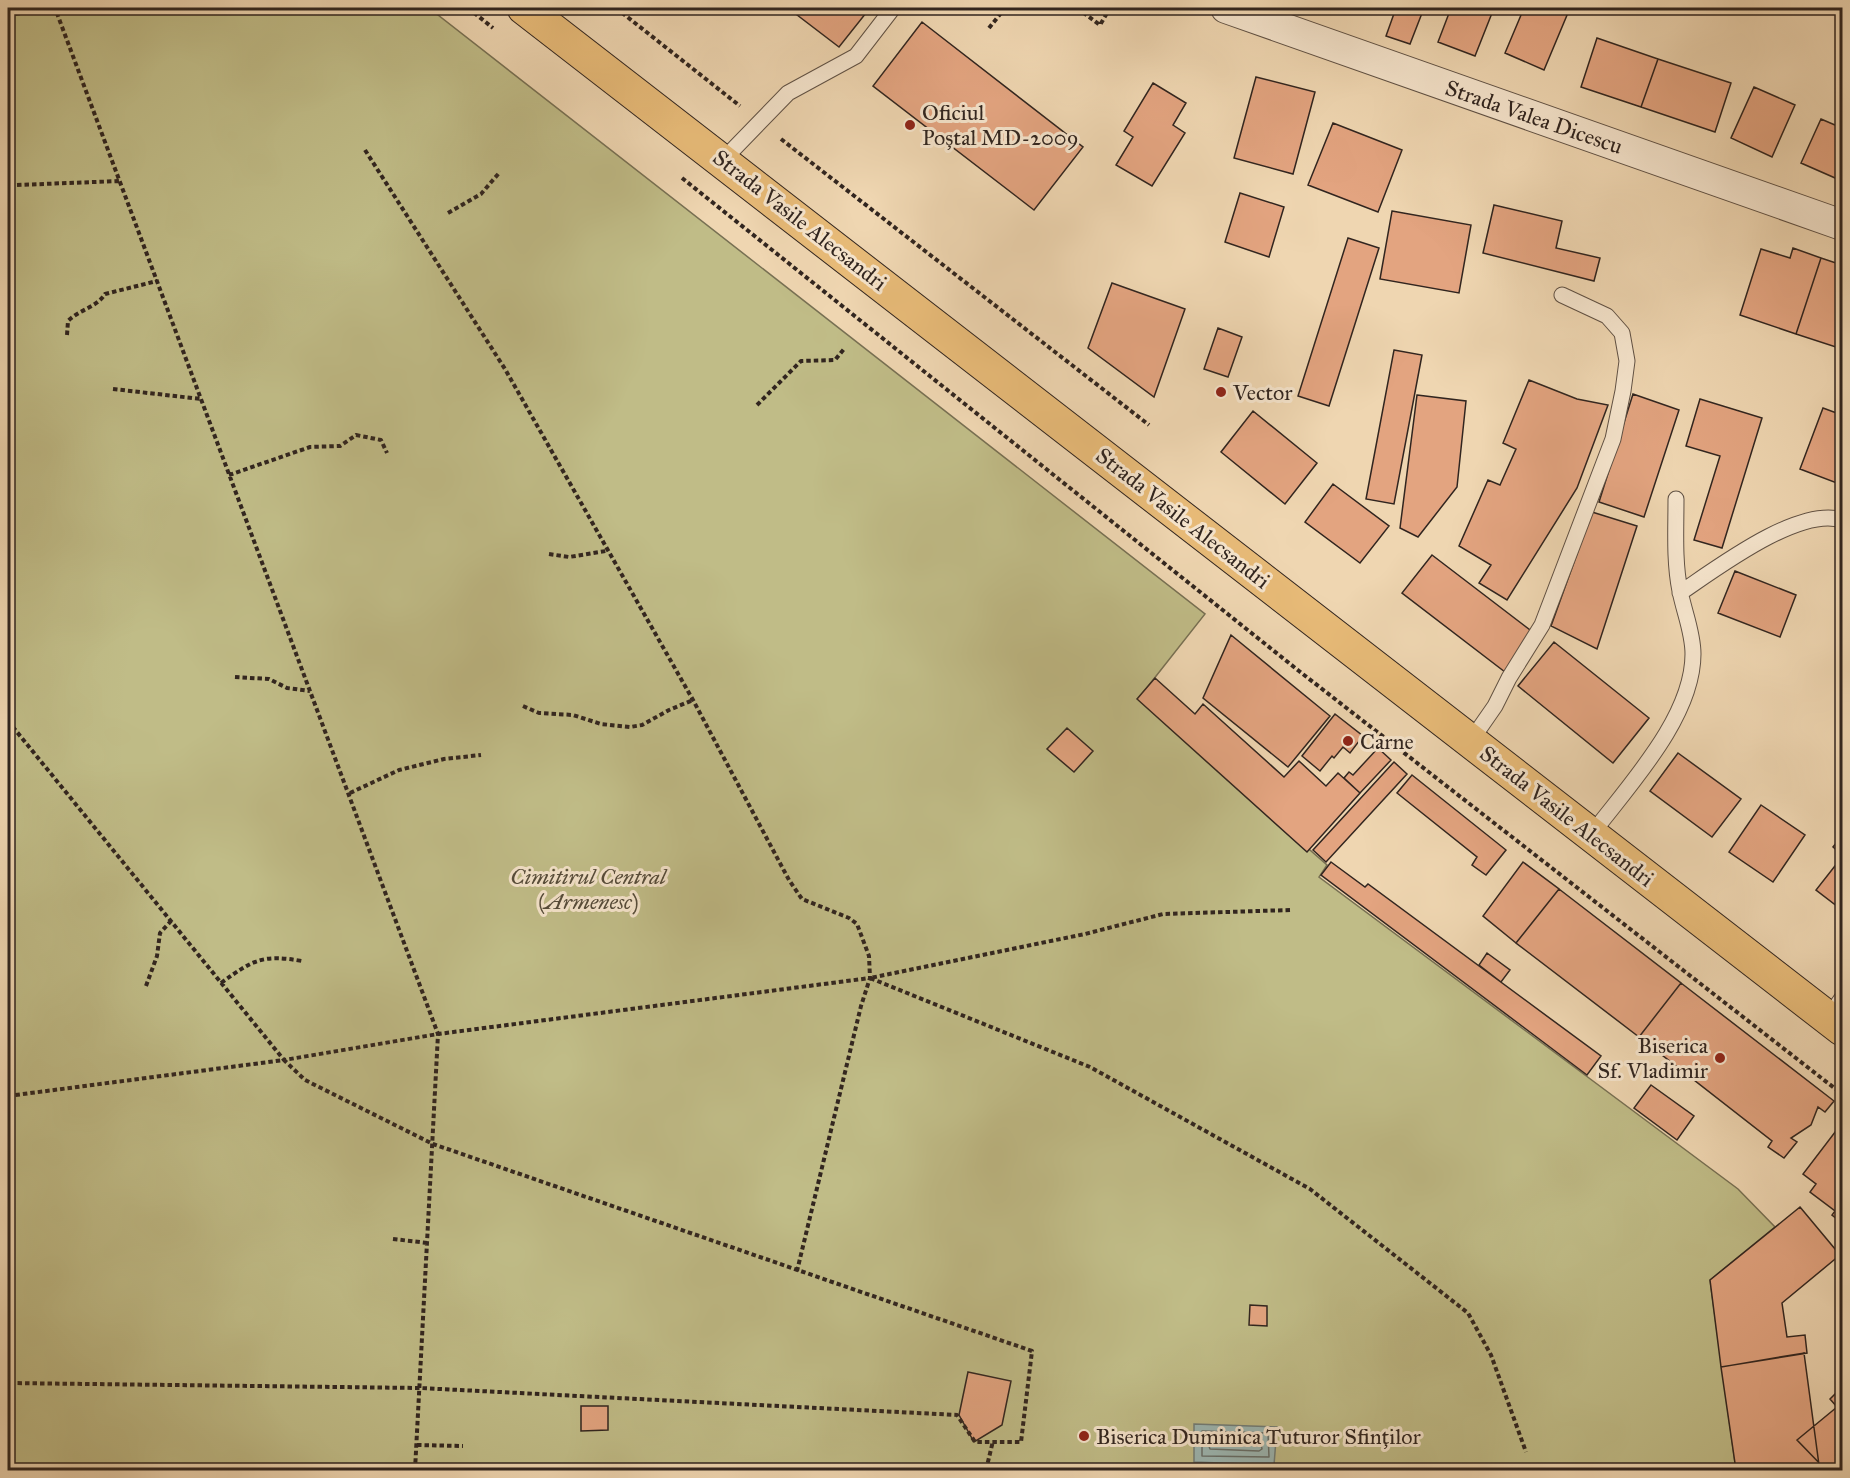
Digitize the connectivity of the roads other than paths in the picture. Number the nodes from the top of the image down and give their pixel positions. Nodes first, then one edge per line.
1 (524, 8) edge
2 (893, 8) edge
3 (1226, 8) edge
4 (723, 160) junction
5 (1842, 225) edge
6 (1562, 295) dead end
7 (1676, 500) dead end
8 (1842, 520) edge
9 (1680, 593) junction
10 (1470, 742) junction
11 (1591, 835) junction
12 (1838, 1015) edge

1 - 4 main road, Strada Vasile Alecsandri
2 - 4 lane
3 - 5 street, Strada Valea Dicescu
4 - 10 main road, Strada Vasile Alecsandri
6 - 10 lane
7 - 9 lane
8 - 9 lane
9 - 11 lane
10 - 11 main road, Strada Vasile Alecsandri
11 - 12 main road, Strada Vasile Alecsandri

